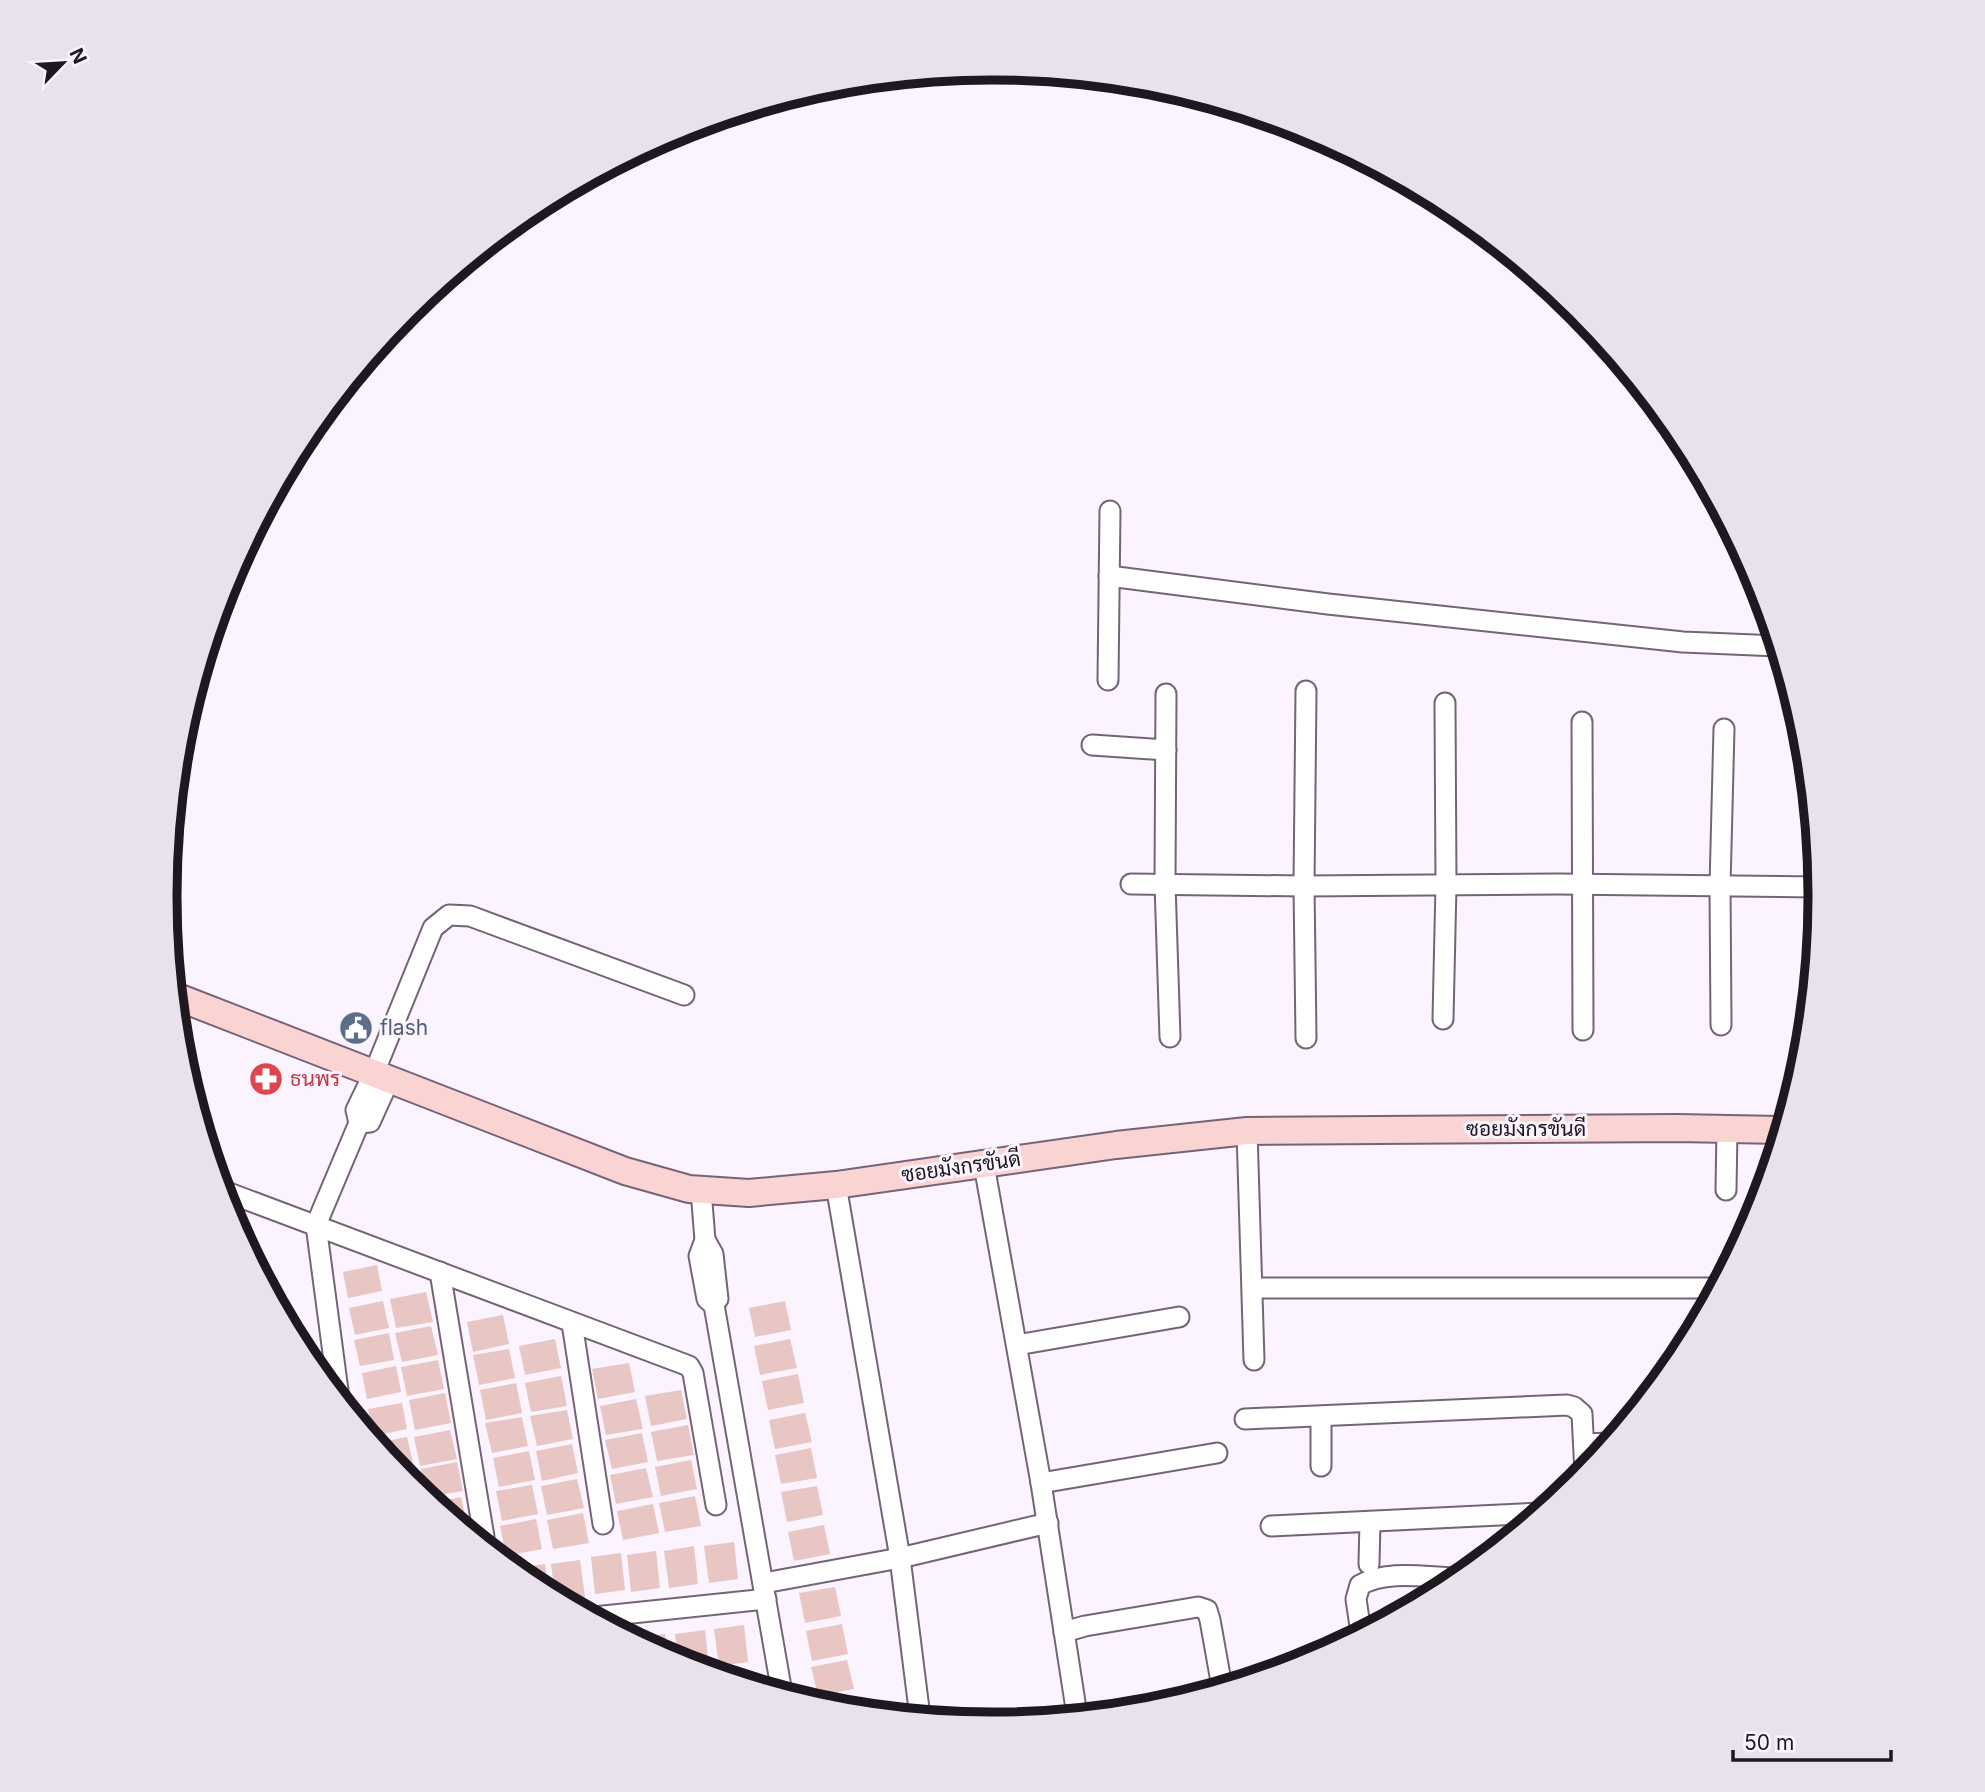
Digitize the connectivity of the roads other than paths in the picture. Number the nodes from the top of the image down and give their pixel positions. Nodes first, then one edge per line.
1 (1110, 511) dead end
2 (1110, 576) junction
3 (1768, 646) edge
4 (1108, 680) dead end
5 (1306, 691) dead end
6 (1166, 694) dead end
7 (1445, 703) dead end
8 (1582, 722) dead end
9 (1724, 729) dead end
10 (1091, 745) dead end
11 (1166, 750) junction
12 (1131, 884) dead end
13 (1165, 884) junction
14 (1446, 885) junction
15 (1582, 885) junction
16 (1304, 886) junction
17 (1720, 886) junction
18 (1808, 887) edge
19 (684, 995) dead end
20 (184, 999) edge
21 (1443, 1019) dead end
22 (1721, 1024) dead end
23 (1583, 1030) dead end
24 (1170, 1037) dead end
25 (1306, 1038) dead end
26 (382, 1077) junction
27 (1727, 1129) junction
28 (1773, 1130) edge
29 (1247, 1131) junction
30 (984, 1165) junction
31 (836, 1185) junction
32 (701, 1190) junction
33 (1726, 1190) dead end
34 (234, 1195) edge
35 (316, 1225) junction
36 (440, 1272) junction
37 (1253, 1288) junction
38 (1706, 1290) edge
39 (1179, 1317) dead end
40 (572, 1323) junction
41 (1017, 1345) junction
42 (1254, 1360) dead end
43 (337, 1379) edge
44 (1321, 1417) junction
45 (1245, 1419) dead end
46 (1585, 1444) junction
47 (1597, 1444) edge
48 (1217, 1452) dead end
49 (1585, 1456) edge
50 (1321, 1466) dead end
51 (1041, 1483) junction
52 (716, 1505) dead end
53 (1524, 1514) edge
54 (1370, 1522) junction
55 (1048, 1523) junction
56 (603, 1524) dead end
57 (1271, 1527) dead end
58 (483, 1532) edge
59 (900, 1558) junction
60 (1369, 1564) dead end
61 (1440, 1577) edge
62 (765, 1591) junction
63 (609, 1615) edge
64 (1360, 1623) edge
65 (1064, 1632) junction
66 (1221, 1679) edge
67 (780, 1684) edge
68 (1076, 1707) edge
69 (919, 1708) edge

1 - 2 street
2 - 3 street
2 - 4 street
5 - 16 street
6 - 11 street
7 - 14 street
8 - 15 street
9 - 17 street
10 - 11 street
11 - 13 street
12 - 13 street
13 - 16 street
13 - 24 street
14 - 15 street
14 - 16 street
14 - 21 street
15 - 17 street
15 - 23 street
16 - 25 street
17 - 18 street
17 - 22 street
19 - 26 street
20 - 26 street, ซอยมังกรขันดี
26 - 32 street, ซอยมังกรขันดี
26 - 35 street
27 - 28 street, ซอยมังกรขันดี
27 - 29 street, ซอยมังกรขันดี
27 - 33 street
29 - 30 street, ซอยมังกรขันดี
29 - 37 street
30 - 31 street, ซอยมังกรขันดี
30 - 41 street
31 - 32 street, ซอยมังกรขันดี
31 - 59 street
32 - 62 street
34 - 35 street
35 - 36 street
35 - 43 street
36 - 40 street
36 - 58 street
37 - 38 street
37 - 42 street
39 - 41 street
40 - 52 street
40 - 56 street
41 - 51 street
44 - 45 street
44 - 46 street
44 - 50 street
46 - 47 street
46 - 49 street
48 - 51 street
51 - 55 street
53 - 54 street
54 - 57 street
54 - 60 street
55 - 59 street
55 - 65 street
59 - 62 street
59 - 69 street
61 - 64 street
62 - 63 street
62 - 67 street
65 - 66 street
65 - 68 street

